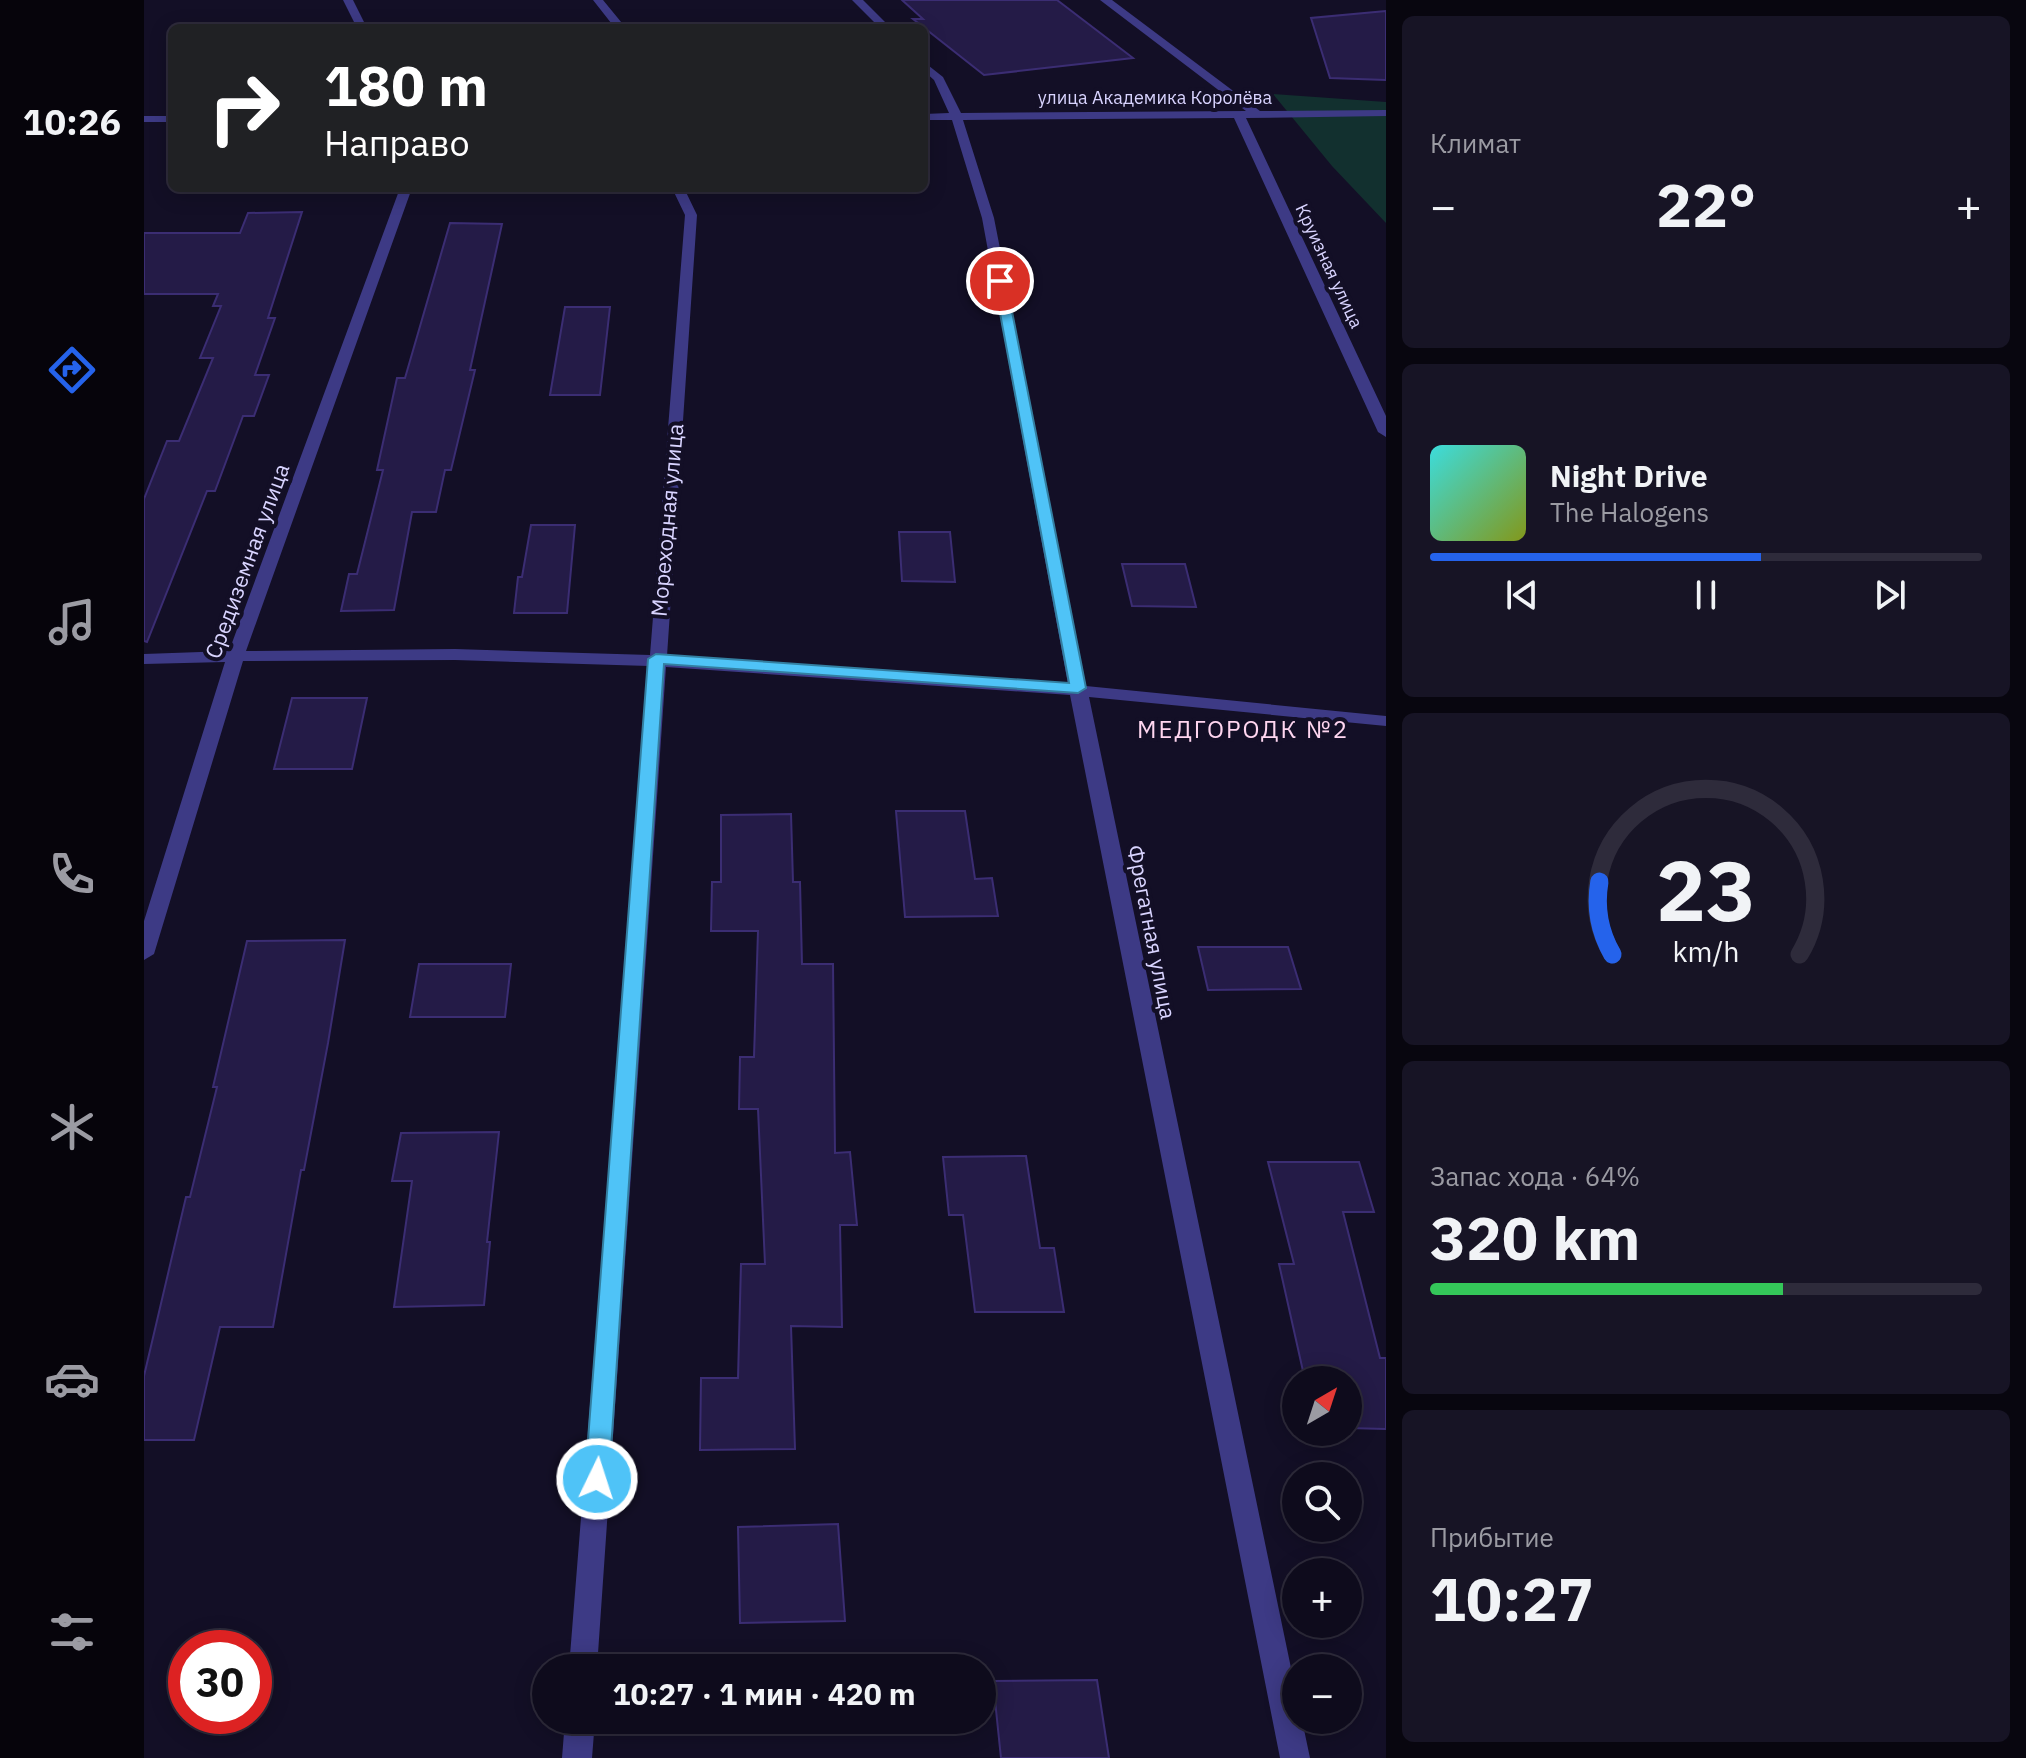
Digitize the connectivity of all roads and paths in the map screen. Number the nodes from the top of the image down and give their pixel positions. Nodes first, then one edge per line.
1 (348, 0) edge
2 (598, 0) edge
3 (857, 0) edge
4 (1105, 0) edge
5 (360, 24) edge
6 (618, 24) edge
7 (882, 24) edge
8 (928, 69) edge
9 (1386, 113) edge
10 (1239, 116) junction
11 (1260, 116) junction
12 (928, 117) edge
13 (957, 118) junction
14 (144, 119) edge
15 (168, 119) edge
16 (405, 192) edge
17 (680, 192) edge
18 (1386, 432) edge
19 (236, 655) junction
20 (144, 659) edge
21 (656, 659) junction
22 (1078, 688) junction
23 (1386, 721) edge
24 (144, 954) edge
25 (584, 1654) edge
26 (579, 1734) edge
27 (577, 1758) edge
28 (1295, 1758) edge

1 - 5 street
2 - 6 street
3 - 7 street
4 - 11 street
8 - 13 street, Фрегатная улица
9 - 11 street, улица Академика Королёва
10 - 11 street, улица Академика Королёва
10 - 13 street, улица Академика Королёва
10 - 18 street, Круизная улица
12 - 13 street, улица Академика Королёва
13 - 22 street, Фрегатная улица
14 - 15 street
16 - 19 street, Средиземная улица
17 - 21 street, Мореходная улица
19 - 20 street
19 - 21 street
19 - 24 street, Средиземная улица
21 - 22 street
21 - 25 street, Мореходная улица
22 - 23 street
22 - 28 street, Фрегатная улица
26 - 27 street

